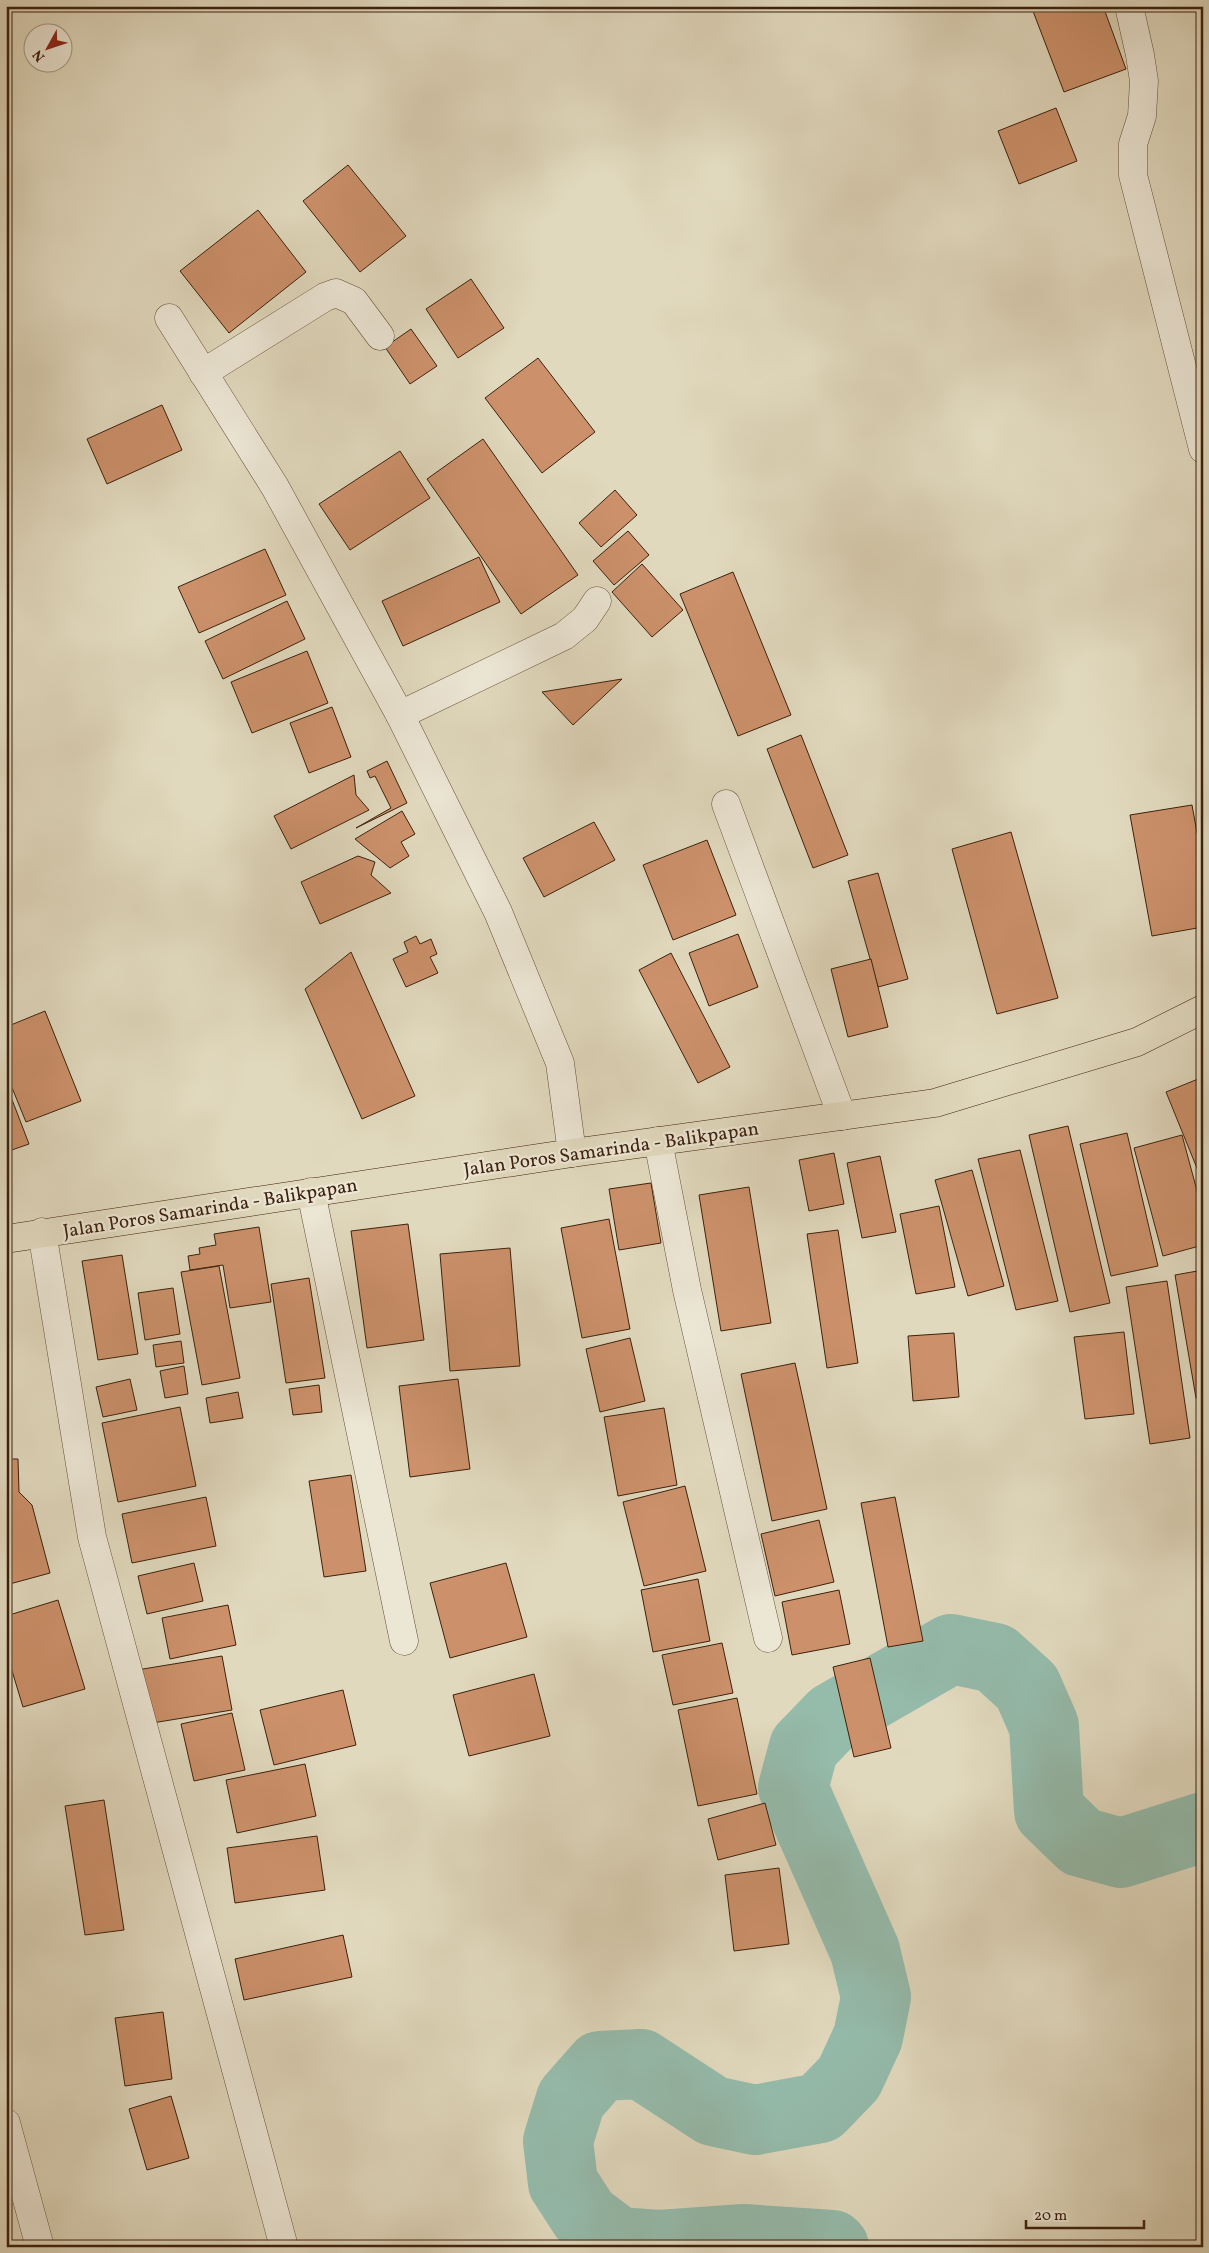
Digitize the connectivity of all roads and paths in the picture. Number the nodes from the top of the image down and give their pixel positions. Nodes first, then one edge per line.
1 (1129, 6) edge
2 (169, 318) dead end
3 (380, 336) dead end
4 (203, 373) junction
5 (1203, 450) edge
6 (597, 601) dead end
7 (400, 715) junction
8 (726, 804) dead end
9 (1203, 1009) edge
10 (842, 1116) junction
11 (658, 1141) junction
12 (572, 1153) junction
13 (311, 1192) junction
14 (42, 1232) junction
15 (6, 1239) edge
16 (768, 1638) dead end
17 (404, 1640) dead end
18 (6, 2124) edge
19 (40, 2247) edge
20 (284, 2247) edge

1 - 5 street
2 - 4 street
3 - 4 street
4 - 7 street
6 - 7 street
7 - 12 street
8 - 10 street
9 - 10 highway, Jalan Poros Samarinda - Balikpapan
10 - 11 highway, Jalan Poros Samarinda - Balikpapan
11 - 12 highway, Jalan Poros Samarinda - Balikpapan
11 - 16 street
12 - 13 highway, Jalan Poros Samarinda - Balikpapan
13 - 14 highway, Jalan Poros Samarinda - Balikpapan
13 - 17 street
14 - 15 highway, Jalan Poros Samarinda - Balikpapan
14 - 20 street
18 - 19 street

